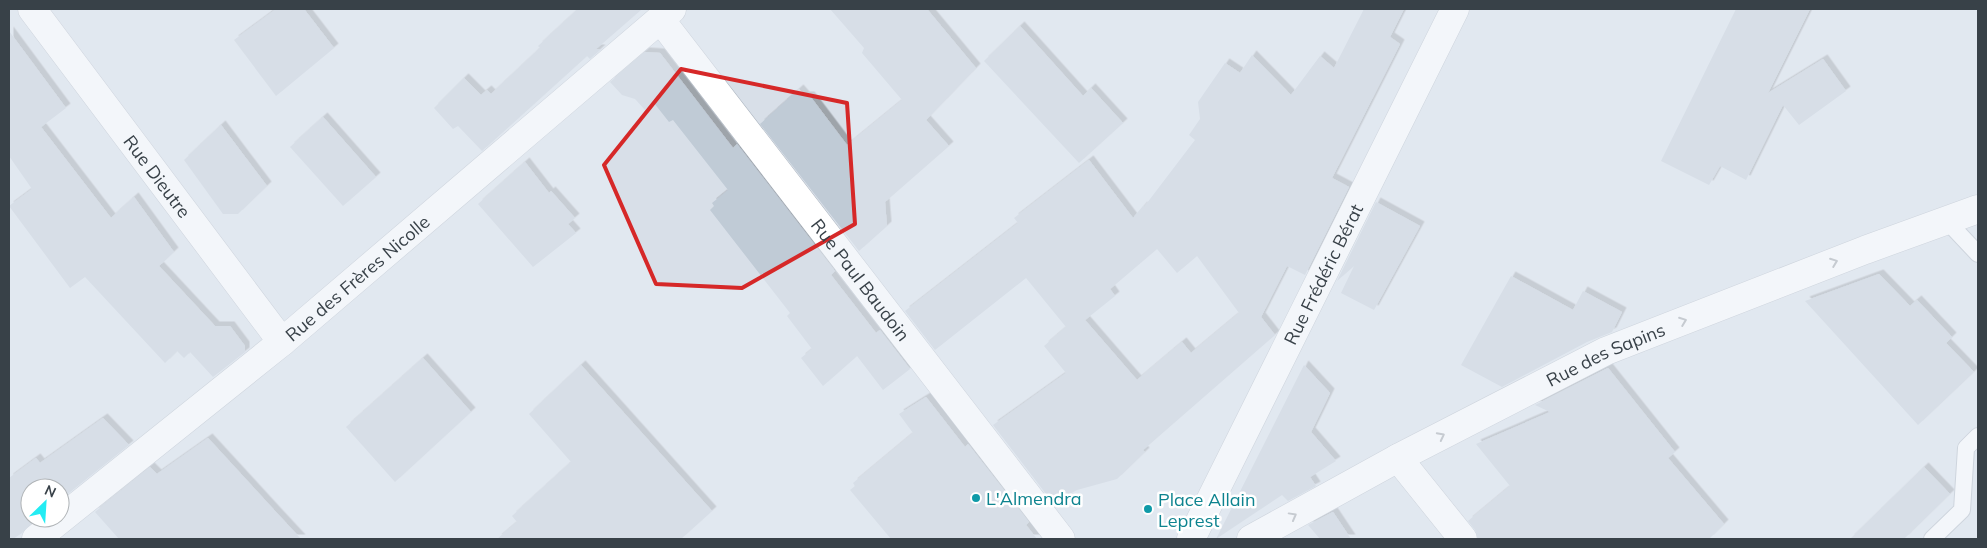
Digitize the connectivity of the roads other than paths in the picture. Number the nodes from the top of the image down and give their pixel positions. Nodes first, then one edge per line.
1 (32, 9) edge
2 (1455, 9) edge
3 (666, 14) edge
4 (1978, 209) edge
5 (1946, 220) junction
6 (1978, 254) edge
7 (282, 342) junction
8 (1978, 436) edge
9 (1398, 458) junction
10 (36, 539) edge
11 (1061, 539) edge
12 (1191, 539) edge
13 (1251, 539) edge
14 (1463, 539) edge
15 (1932, 539) edge

1 - 7 street, Rue Dieutre
2 - 12 street, Rue Frédéric Bérat
3 - 7 street, Rue des Frères Nicolle
3 - 11 street, Rue Paul Baudoin
4 - 5 street, Rue des Sapins
5 - 6 lane
9 -> 5 street, Rue des Sapins
7 - 10 street, Rue des Frères Nicolle
8 - 15 lane
13 -> 9 street, Rue des Sapins
9 - 14 street

